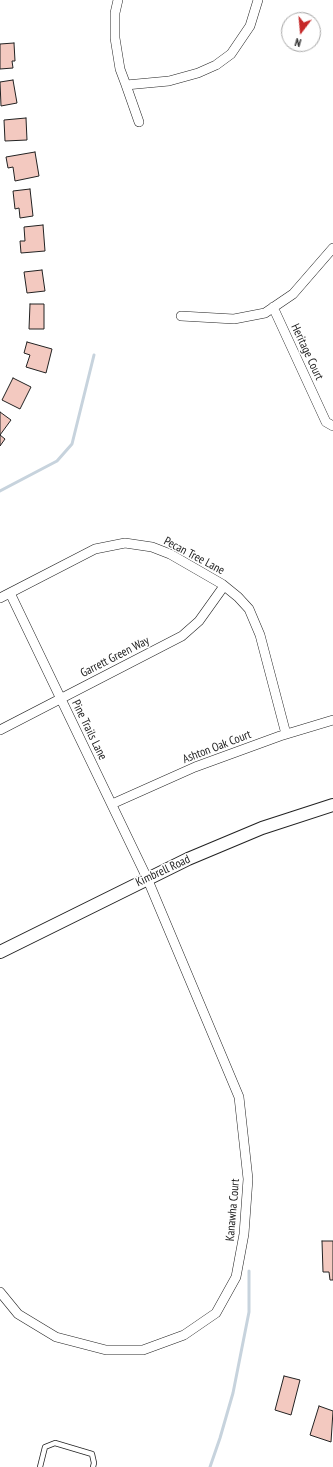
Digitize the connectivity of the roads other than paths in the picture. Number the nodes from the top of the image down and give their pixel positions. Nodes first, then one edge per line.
1 (118, 0) edge
2 (258, 0) edge
3 (126, 85) junction
4 (139, 122) dead end
5 (333, 248) edge
6 (273, 307) junction
7 (181, 316) dead end
8 (333, 426) edge
9 (224, 586) junction
10 (10, 593) junction
11 (0, 598) edge
12 (61, 699) junction
13 (333, 720) edge
14 (0, 730) edge
15 (286, 734) junction
16 (112, 804) junction
17 (333, 806) edge
18 (147, 878) junction
19 (0, 952) edge
20 (0, 1292) edge
21 (40, 1467) edge
22 (93, 1467) edge

1 - 3 street
2 - 3 street
3 - 4 street
5 - 6 street
6 - 7 street
6 - 8 street, Heritage Court
9 - 10 street, Pecan Tree Lane
9 - 12 street, Garrett Green Way
9 - 15 street, Pecan Tree Lane
10 - 11 street, Pecan Tree Lane
10 - 12 street, Pine Trails Lane
12 - 14 street, Garrett Green Way
12 - 16 street, Pine Trails Lane
13 - 15 street, Ashton Oak Court
15 - 16 street, Ashton Oak Court
16 - 18 street, Pine Trails Lane
17 - 18 street, Kimbrell Road
18 - 19 street, Kimbrell Road
18 - 20 street, Kanawha Court
21 - 22 lane

